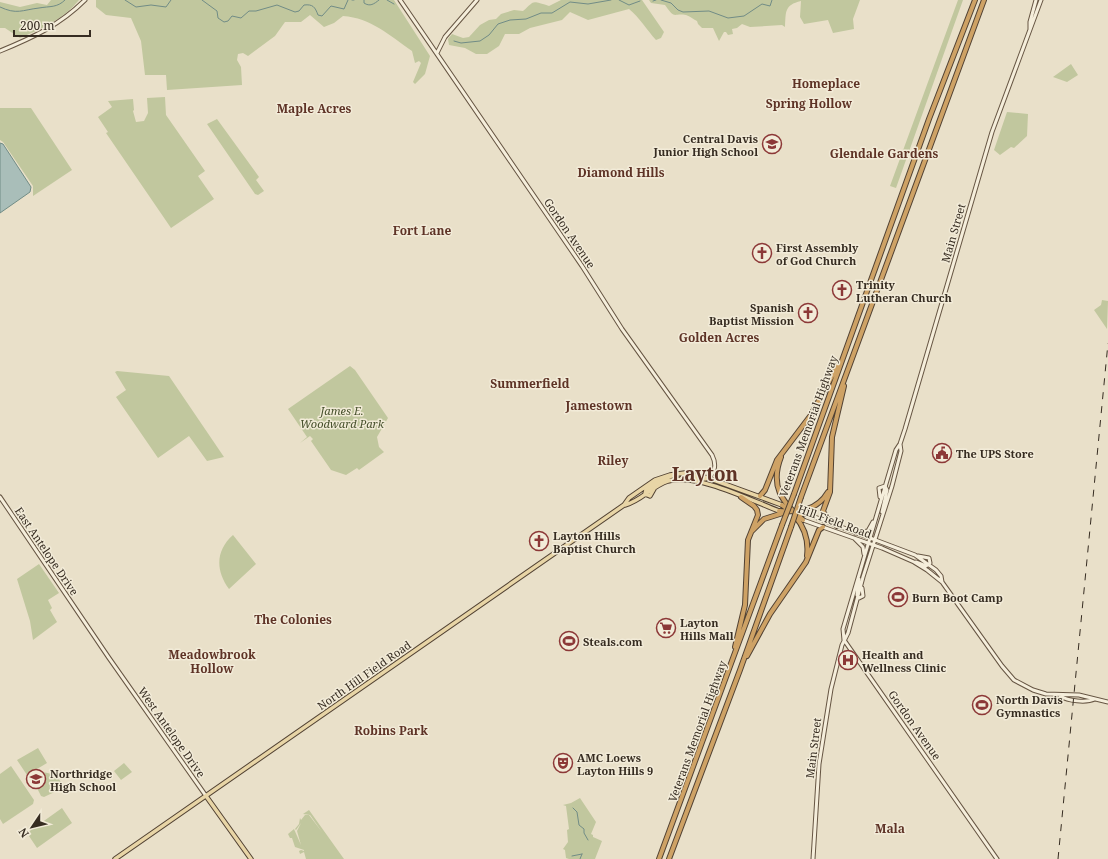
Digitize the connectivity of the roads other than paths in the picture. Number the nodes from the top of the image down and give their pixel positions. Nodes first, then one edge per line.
1 (85, 0) edge
2 (400, 0) edge
3 (477, 0) edge
4 (975, 0) edge
5 (984, 0) edge
6 (1036, 0) edge
7 (1041, 0) edge
8 (1030, 29) junction
9 (0, 52) edge
10 (437, 53) junction
11 (847, 346) junction
12 (849, 368) junction
13 (900, 444) junction
14 (782, 453) junction
15 (680, 473) junction
16 (709, 478) junction
17 (679, 479) junction
18 (831, 480) junction
19 (710, 485) junction
20 (885, 486) junction
21 (741, 489) junction
22 (645, 494) junction
23 (760, 496) junction
24 (0, 497) edge
25 (741, 497) junction
26 (624, 505) junction
27 (782, 505) joint
28 (779, 511) junction
29 (793, 512) junction
30 (784, 513) junction
31 (806, 514) joint
32 (876, 515) junction
33 (882, 518) junction
34 (803, 520) joint
35 (837, 526) junction
36 (823, 528) junction
37 (854, 533) junction
38 (750, 535) junction
39 (851, 536) junction
40 (870, 538) junction
41 (875, 540) junction
42 (869, 543) junction
43 (874, 545) junction
44 (863, 560) junction
45 (910, 560) junction
46 (806, 562) junction
47 (929, 564) junction
48 (859, 575) junction
49 (942, 582) junction
50 (859, 598) junction
51 (79, 614) joint
52 (844, 640) junction
53 (729, 670) junction
54 (740, 670) junction
55 (1108, 702) edge
56 (206, 796) junction
57 (115, 859) edge
58 (251, 859) edge
59 (659, 859) edge
60 (668, 859) edge
61 (813, 859) edge
62 (997, 859) edge

1 - 9 main road
2 - 10 main road, Gordon Avenue
3 - 10 main road
4 - 11 highway, Veterans Memorial Highway
5 - 12 highway, Veterans Memorial Highway
6 - 8 main road, Main Street
7 - 8 main road, Main Street
8 - 13 main road, Main Street
10 - 16 main road, Gordon Avenue
11 - 14 highway
11 - 53 highway, Veterans Memorial Highway, bridge
12 - 18 highway
12 - 54 highway, Veterans Memorial Highway, bridge
13 - 20 main road, Main Street
13 - 33 main road, Main Street
14 - 23 highway
14 - 29 highway
15 - 16 main road
15 - 22 main road
15 - 26 main road
16 - 17 main road
16 - 21 main road
17 - 19 main road, Hill Field Road
17 - 22 main road, Hill Field Road
18 - 29 highway
18 - 35 highway
19 - 21 main road
19 - 25 main road, Hill Field Road
20 - 32 main road, Main Street
20 - 33 main road
21 - 23 main road
22 - 26 main road, Hill Field Road
23 - 27 main road
24 - 51 main road, East Antelope Drive
25 - 28 main road, Hill Field Road
25 - 38 highway
26 - 56 main road, North Hill Field Road
27 - 29 highway
28 - 29 highway
28 - 30 main road, Hill Field Road
29 - 30 highway
29 - 31 highway
29 - 34 highway
29 - 46 highway
30 - 38 highway
31 - 35 main road, Hill Field Road
32 - 37 main road
32 - 40 main road, Main Street
33 - 41 main road, Main Street
34 - 36 main road, Hill Field Road
35 - 37 main road, Hill Field Road
36 - 39 main road, Hill Field Road
36 - 46 highway
37 - 40 main road, Hill Field Road
38 - 53 highway
39 - 42 main road, Hill Field Road
39 - 44 main road
40 - 41 main road, Hill Field Road
40 - 42 main road, Main Street
41 - 43 main road, Main Street
41 - 47 main road, Hill Field Road
42 - 43 main road, Hill Field Road
42 - 44 main road, Main Street
43 - 45 main road, Hill Field Road
43 - 50 main road, Main Street
44 - 48 main road, Main Street
45 - 47 main road
45 - 49 main road, Hill Field Road
46 - 54 highway
47 - 49 main road, Hill Field Road
48 - 50 main road
48 - 52 main road, Main Street
49 - 55 main road, Hill Field Road
50 - 52 main road, Main Street
51 - 56 main road, West Antelope Drive
52 - 61 main road, Main Street
52 - 62 main road, Gordon Avenue
53 - 59 highway, Veterans Memorial Highway
54 - 60 highway, Veterans Memorial Highway
56 - 57 main road, North Hill Field Road
56 - 58 main road, West Antelope Drive

